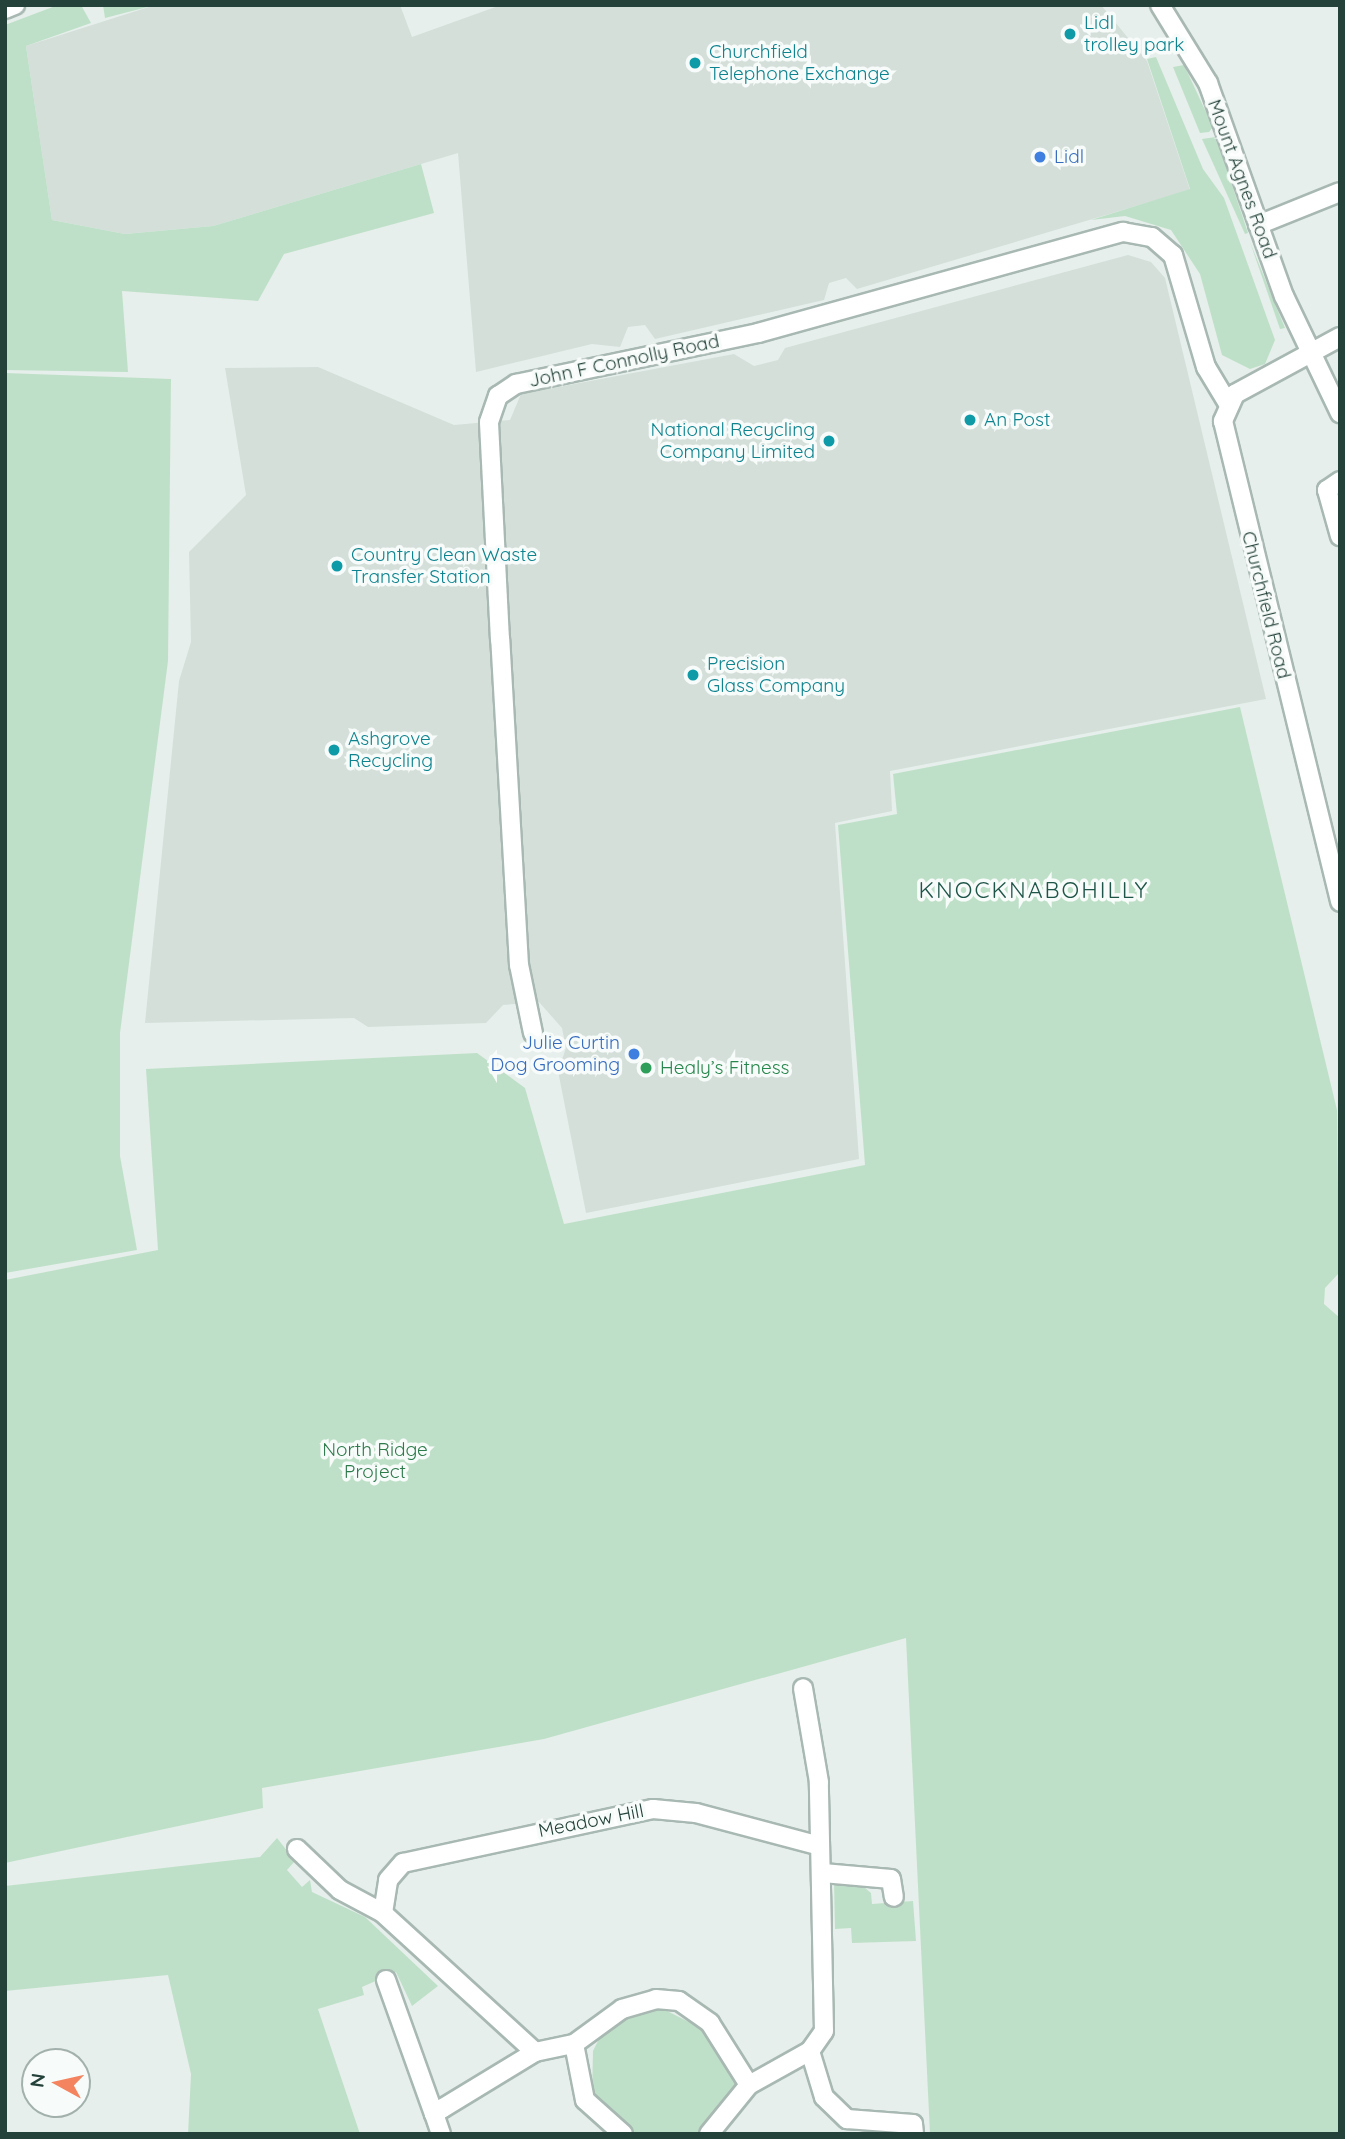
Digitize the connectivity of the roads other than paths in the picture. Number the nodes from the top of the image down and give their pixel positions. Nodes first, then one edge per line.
1 (15, 5) edge
2 (1160, 5) edge
3 (5, 9) edge
4 (1340, 192) edge
5 (1258, 225) junction
6 (1340, 337) edge
7 (1311, 357) junction
8 (1227, 402) junction
9 (1340, 413) edge
10 (1340, 481) edge
11 (1340, 536) edge
12 (1340, 902) edge
13 (533, 1033) dead end
14 (803, 1688) dead end
15 (820, 1846) junction
16 (297, 1849) dead end
17 (823, 1873) junction
18 (894, 1898) dead end
19 (383, 1913) junction
20 (386, 1980) dead end
21 (574, 2044) junction
22 (810, 2051) junction
23 (535, 2052) junction
24 (749, 2085) junction
25 (434, 2114) junction
26 (441, 2134) edge
27 (623, 2134) edge
28 (709, 2134) edge
29 (914, 2134) edge

1 - 3 street
2 - 5 street, Mount Agnes Road
4 - 5 street
5 - 7 street, Mount Agnes Road
6 - 7 street
7 - 8 street
7 - 9 street, Mount Agnes Road
8 - 12 street, Churchfield Road
8 - 13 street, John F Connolly Road
10 - 11 street
14 - 15 street
15 - 17 street
15 - 19 street, Meadow Hill
16 - 19 street
17 - 18 street
17 - 22 street
19 - 23 street
20 - 25 street
21 - 23 street
21 - 24 street
21 - 27 street
22 - 24 street
22 - 29 street
23 - 25 street
24 - 28 street
25 - 26 street

